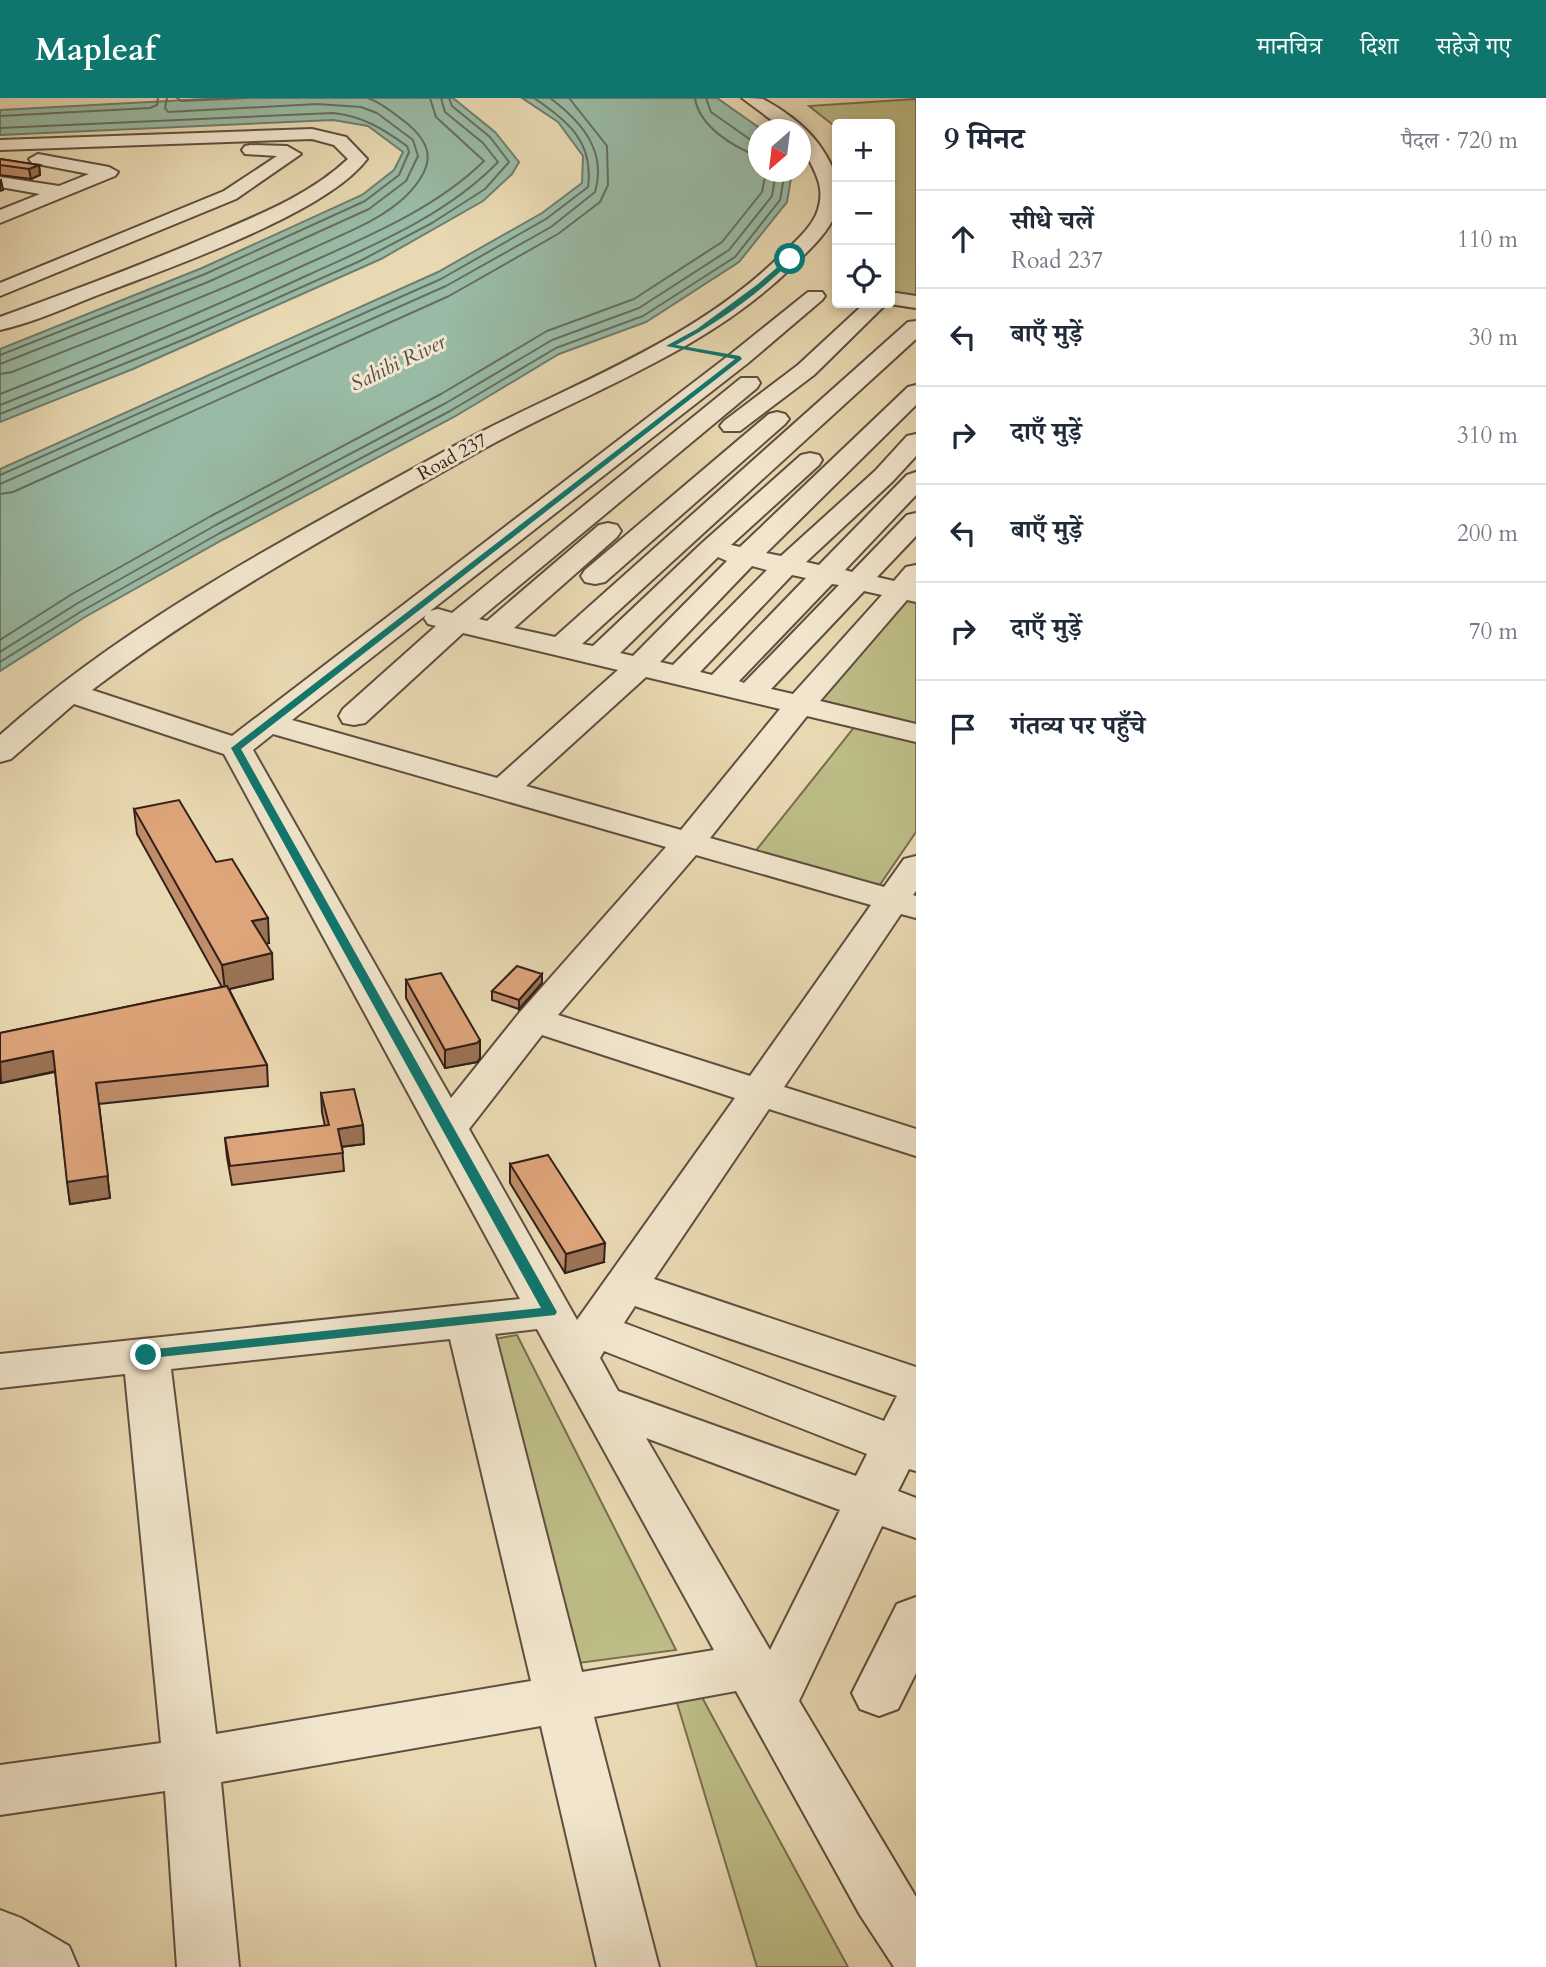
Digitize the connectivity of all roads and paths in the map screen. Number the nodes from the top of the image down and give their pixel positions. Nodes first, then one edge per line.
1 (750, 98) edge
2 (781, 119) edge
3 (811, 144) edge
4 (2, 152) edge
5 (0, 182) edge
6 (62, 192) junction
7 (2, 215) edge
8 (0, 290) edge
9 (799, 290) edge
10 (839, 308) edge
11 (896, 308) edge
12 (0, 324) edge
13 (814, 329) dead end
14 (669, 346) junction
15 (720, 354) junction
16 (773, 364) junction
17 (818, 372) junction
18 (859, 379) junction
19 (907, 384) edge
20 (646, 431) junction
21 (682, 438) junction
22 (916, 441) edge
23 (710, 443) junction
24 (741, 449) junction
25 (774, 455) junction
26 (808, 462) junction
27 (838, 468) junction
28 (884, 476) junction
29 (915, 481) edge
30 (542, 511) junction
31 (581, 520) junction
32 (916, 521) edge
33 (627, 522) junction
34 (677, 541) junction
35 (711, 549) junction
36 (746, 557) junction
37 (786, 566) junction
38 (825, 574) junction
39 (859, 582) junction
40 (911, 586) edge
41 (574, 595) dead end
42 (412, 612) junction
43 (457, 623) junction
44 (493, 631) junction
45 (560, 648) junction
46 (599, 657) junction
47 (639, 667) junction
48 (679, 676) junction
49 (718, 686) junction
50 (69, 692) junction
51 (751, 693) junction
52 (800, 705) junction
53 (354, 716) dead end
54 (916, 733) edge
55 (252, 736) junction
56 (0, 752) edge
57 (503, 790) junction
58 (688, 843) junction
59 (916, 866) edge
60 (904, 904) edge
61 (534, 1020) junction
62 (759, 1094) junction
63 (449, 1127) junction
64 (916, 1143) edge
65 (626, 1286) junction
66 (550, 1312) junction
67 (469, 1321) junction
68 (586, 1343) junction
69 (146, 1355) junction
70 (0, 1371) edge
71 (916, 1385) edge
72 (605, 1404) junction
73 (909, 1434) edge
74 (868, 1499) junction
75 (916, 1518) edge
76 (916, 1619) edge
77 (762, 1683) junction
78 (879, 1693) dead end
79 (564, 1699) junction
80 (191, 1763) junction
81 (0, 1790) edge
82 (0, 1938) edge
83 (916, 1948) edge
84 (47, 1967) edge
85 (208, 1967) edge
86 (628, 1967) edge

1 - 2 street, Road 237
3 - 9 street, Road 237
4 - 6 street
4 - 8 street
4 - 12 street
5 - 6 street
6 - 7 street
9 - 14 street, Road 237
9 - 15 street
10 - 13 street
11 - 17 street
11 - 18 street
14 - 15 street
14 - 50 street, Road 237
15 - 16 street
15 - 20 street
16 - 17 street
16 - 21 street
17 - 18 street
17 - 23 street
17 - 24 street
18 - 19 street
18 - 25 street
19 - 26 street
19 - 27 street
20 - 21 street
20 - 30 street
21 - 23 street
21 - 31 street
22 - 28 street
23 - 24 street
23 - 33 street
24 - 25 street
24 - 33 street
25 - 26 street
25 - 34 street
26 - 27 street
26 - 35 street
27 - 28 street
27 - 36 street
28 - 29 street
28 - 37 street
29 - 38 street
30 - 31 street
30 - 42 street
31 - 33 street
31 - 43 street
32 - 39 street
33 - 34 street
33 - 41 street
33 - 44 street
34 - 35 street
34 - 45 street
35 - 36 street
35 - 46 street
36 - 37 street
36 - 47 street
37 - 38 street
37 - 48 street
38 - 39 street
38 - 49 street
39 - 40 street
39 - 51 street
40 - 52 street
42 - 43 street
42 - 55 street
43 - 44 street
43 - 53 street
44 - 45 street
45 - 46 street
46 - 47 street
47 - 48 street
47 - 57 street
48 - 49 street
49 - 51 street
50 - 55 street
50 - 56 street, Road 237
51 - 52 street
52 - 54 street
52 - 58 street
55 - 57 street
55 - 63 street
57 - 58 street
58 - 60 street
58 - 61 street
59 - 60 street
60 - 62 street
61 - 62 street
61 - 63 street
62 - 64 street
62 - 65 street
63 - 66 street
65 - 68 street
65 - 71 street
66 - 67 street
66 - 68 street
67 - 69 street
67 - 79 street
68 - 72 street
68 - 73 street
69 - 70 street
69 - 80 street
72 - 74 street
72 - 77 street
73 - 74 street
74 - 75 street
74 - 77 street
76 - 78 street
77 - 79 street
77 - 83 street
79 - 80 street
79 - 86 street
80 - 81 street
80 - 85 street
82 - 84 street

